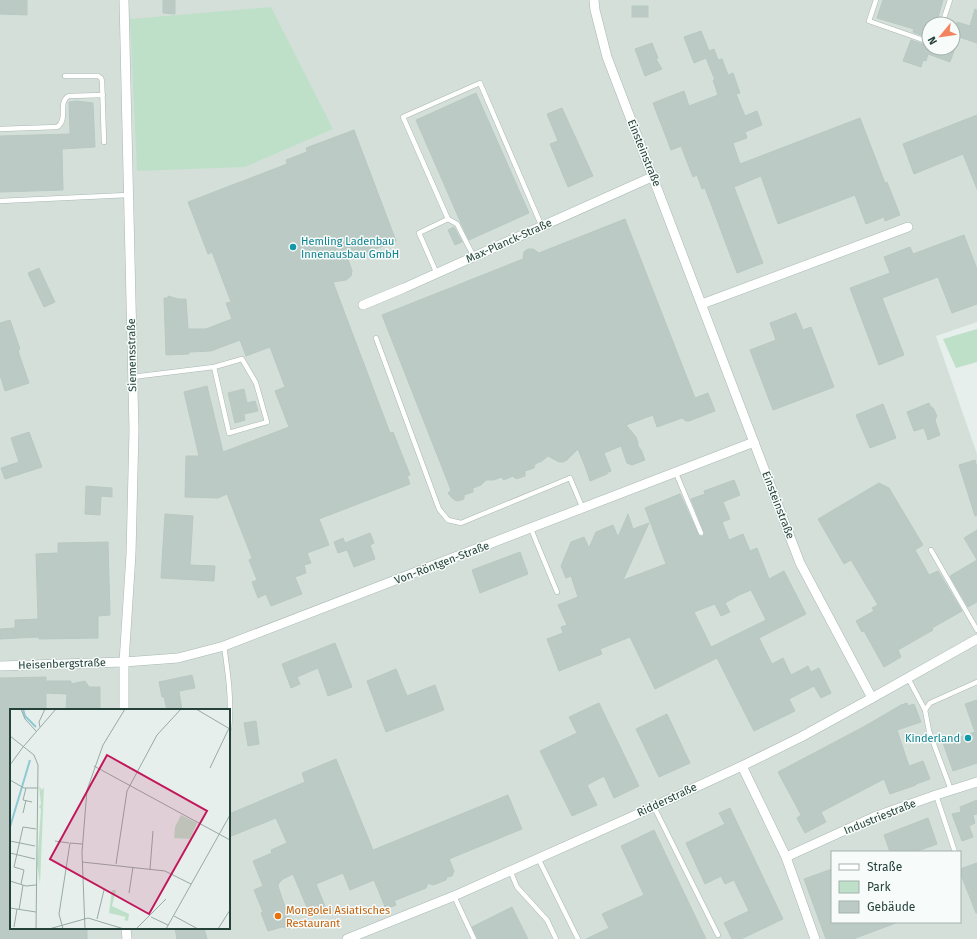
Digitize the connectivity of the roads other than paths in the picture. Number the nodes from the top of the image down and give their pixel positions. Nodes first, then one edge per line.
1 (124, 0) edge
2 (594, 0) edge
3 (876, 0) edge
4 (950, 0) edge
5 (945, 16) edge
6 (921, 39) edge
7 (65, 76) dead end
8 (103, 95) junction
9 (0, 129) edge
10 (104, 142) dead end
11 (654, 176) junction
12 (128, 195) junction
13 (0, 201) edge
14 (448, 219) junction
15 (542, 227) junction
16 (908, 227) dead end
17 (474, 257) junction
18 (437, 274) junction
19 (702, 304) junction
20 (363, 305) dead end
21 (376, 338) dead end
22 (214, 367) junction
23 (132, 377) junction
24 (754, 442) junction
25 (676, 473) junction
26 (583, 509) junction
27 (531, 529) junction
28 (701, 533) dead end
29 (931, 550) dead end
30 (557, 592) dead end
31 (977, 630) edge
32 (977, 639) edge
33 (224, 646) junction
34 (124, 662) junction
35 (0, 666) edge
36 (908, 678) junction
37 (977, 682) edge
38 (872, 698) junction
39 (124, 709) edge
40 (925, 710) junction
41 (230, 721) edge
42 (742, 766) junction
43 (977, 782) edge
44 (951, 790) junction
45 (936, 795) junction
46 (654, 807) junction
47 (955, 851) edge
48 (786, 857) junction
49 (538, 858) junction
50 (510, 870) junction
51 (454, 896) junction
52 (126, 929) edge
53 (718, 936) dead end
54 (127, 939) edge
55 (347, 939) edge
56 (474, 939) edge
57 (556, 939) edge
58 (578, 939) edge
59 (815, 939) edge

1 - 12 street, Siemensstraße
2 - 11 street, Einsteinstraße
3 - 6 lane
4 - 5 lane
7 - 8 lane
8 - 9 lane
8 - 10 lane
11 - 15 street, Max-Planck-Straße
11 - 19 street, Einsteinstraße
12 - 13 lane
12 - 23 street, Siemensstraße
14 - 15 lane
14 - 17 lane
14 - 18 lane
15 - 17 street, Max-Planck-Straße
16 - 19 street
17 - 18 street, Max-Planck-Straße
18 - 20 street, Max-Planck-Straße
19 - 24 street, Einsteinstraße
21 - 26 lane
22 - 22 lane
22 - 23 lane
23 - 34 street, Siemensstraße
24 - 25 street, Von-Röntgen-Straße
24 - 38 street, Einsteinstraße
25 - 26 street, Von-Röntgen-Straße
25 - 28 lane
26 - 27 street, Von-Röntgen-Straße
27 - 30 lane
27 - 33 street, Von-Röntgen-Straße
29 - 31 lane
32 - 36 street, Ridderstraße
33 - 34 street, Von-Röntgen-Straße
33 - 41 lane
34 - 35 street, Heisenbergstraße
34 - 39 street, Siemensstraße
36 - 38 street, Ridderstraße
36 - 40 lane
37 - 40 lane
38 - 42 street, Ridderstraße
40 - 44 lane
42 - 46 street, Ridderstraße
42 - 48 street
43 - 44 street, Industriestraße
44 - 45 street, Industriestraße
45 - 47 lane
45 - 48 street, Industriestraße
46 - 49 street, Ridderstraße
46 - 53 lane
48 - 59 street
49 - 50 street, Ridderstraße
49 - 58 lane
50 - 51 street, Ridderstraße
50 - 57 lane
51 - 55 street, Ridderstraße
51 - 56 lane
52 - 54 street

